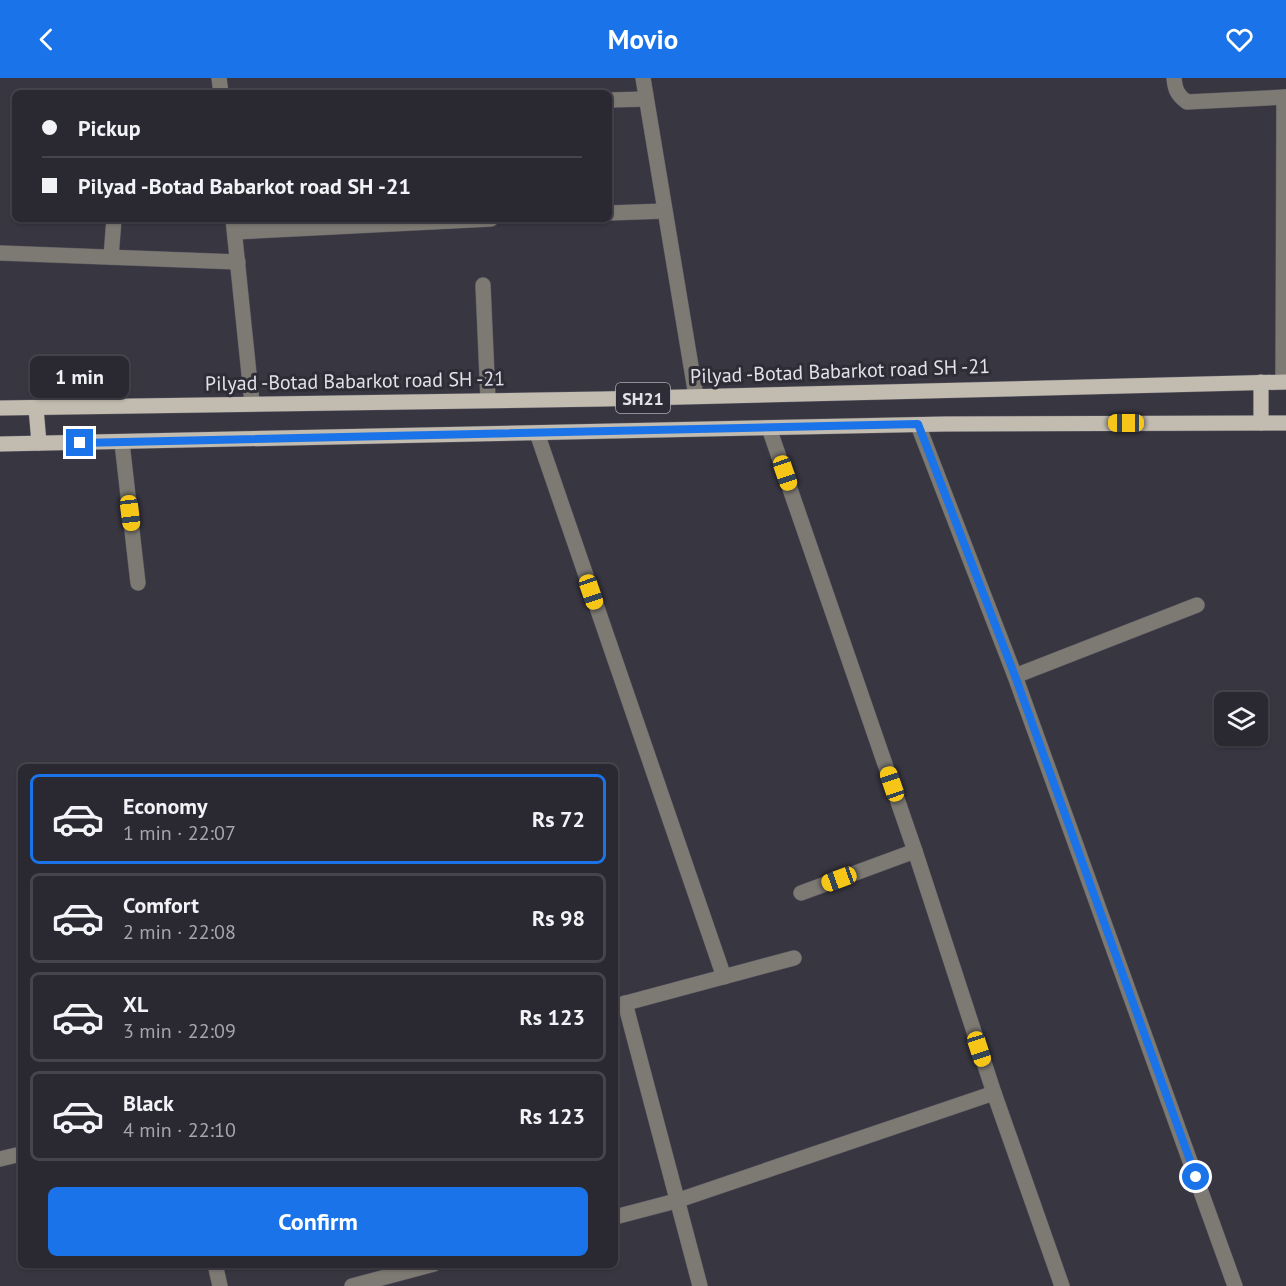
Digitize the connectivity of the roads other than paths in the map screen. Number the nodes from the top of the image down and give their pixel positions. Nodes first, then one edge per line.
1 (643, 78) edge
2 (1174, 78) edge
3 (1285, 97) edge
4 (646, 99) junction
5 (612, 100) edge
6 (1285, 207) edge
7 (665, 211) junction
8 (612, 213) edge
9 (114, 222) edge
10 (363, 222) edge
11 (234, 225) edge
12 (0, 254) edge
13 (111, 257) junction
14 (238, 262) junction
15 (483, 285) dead end
16 (1261, 382) junction
17 (1284, 382) edge
18 (696, 396) junction
19 (488, 400) junction
20 (252, 403) junction
21 (0, 408) edge
22 (36, 408) junction
23 (1261, 423) junction
24 (1286, 423) edge
25 (918, 424) junction
26 (770, 428) junction
27 (537, 433) junction
28 (39, 443) junction
29 (122, 443) junction
30 (0, 444) edge
31 (138, 583) dead end
32 (1197, 606) dead end
33 (1015, 676) junction
34 (915, 851) junction
35 (801, 893) dead end
36 (794, 958) dead end
37 (724, 977) junction
38 (620, 1004) edge
39 (994, 1093) junction
40 (18, 1155) edge
41 (0, 1159) edge
42 (676, 1201) junction
43 (618, 1216) edge
44 (216, 1268) edge
45 (419, 1268) edge
46 (220, 1286) edge
47 (352, 1286) edge
48 (700, 1286) edge
49 (1062, 1286) edge
50 (1235, 1286) edge

1 - 4 street
2 - 3 street
3 - 6 street
4 - 5 street
4 - 7 street
6 - 17 street
7 - 8 street
7 - 18 street
9 - 13 street
10 - 11 street
11 - 14 street
12 - 13 street
13 - 14 street
14 - 20 street
15 - 19 street
16 - 17 main road, Pilyad -Botad Babarkot road SH -21 / SH21
16 - 18 main road, Pilyad -Botad Babarkot road SH -21 / SH21
16 - 23 main road
18 - 19 main road, Pilyad -Botad Babarkot road SH -21 / SH21
19 - 20 main road, Pilyad -Botad Babarkot road SH -21 / SH21
20 - 22 main road, Pilyad -Botad Babarkot road SH -21 / SH21
21 - 22 main road, Pilyad -Botad Babarkot road SH -21 / SH21
22 - 28 main road
23 - 24 main road, SH21
23 - 25 main road, SH21
25 - 26 main road, SH21
25 - 33 street
26 - 27 main road, SH21
26 - 34 street
27 - 29 main road, SH21
27 - 37 street
28 - 29 main road, SH21
28 - 30 main road, SH21
29 - 31 street
32 - 33 street
33 - 50 street
34 - 35 street
34 - 39 street
36 - 37 street
37 - 38 street
38 - 42 street
39 - 42 street
39 - 49 street
40 - 41 street
42 - 43 street
42 - 48 street
44 - 46 street
45 - 47 street

